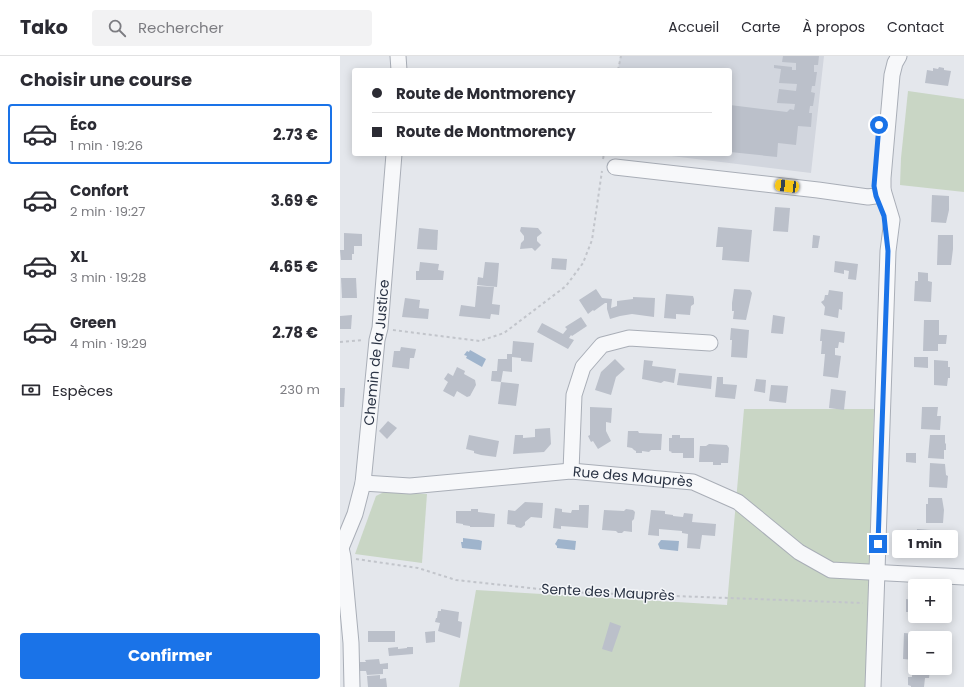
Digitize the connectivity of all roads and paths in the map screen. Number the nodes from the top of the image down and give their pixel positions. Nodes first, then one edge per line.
1 (398, 56) edge
2 (620, 56) edge
3 (896, 56) edge
4 (399, 68) edge
5 (618, 68) edge
6 (394, 156) edge
7 (604, 156) edge
8 (615, 167) dead end
9 (879, 193) junction
10 (378, 334) junction
11 (340, 342) edge
12 (710, 343) dead end
13 (571, 471) junction
14 (363, 483) junction
15 (341, 551) edge
16 (877, 572) junction
17 (964, 577) edge
18 (876, 604) junction
19 (352, 687) edge
20 (873, 687) edge

1 - 4 street
2 - 5 path
3 - 9 street
3 - 9 street
6 - 10 street, Chemin de la Justice
7 - 10 path
8 - 9 street
9 - 16 street
10 - 11 path
10 - 14 street, Chemin de la Justice
12 - 13 street
13 - 14 street, Rue des Mauprès
13 - 16 street, Rue des Mauprès
14 - 15 street, Chemin de la Justice
15 - 18 path, Sente des Mauprès
15 - 19 street
16 - 17 street, Rue des Mauprès
16 - 18 street
18 - 20 street

